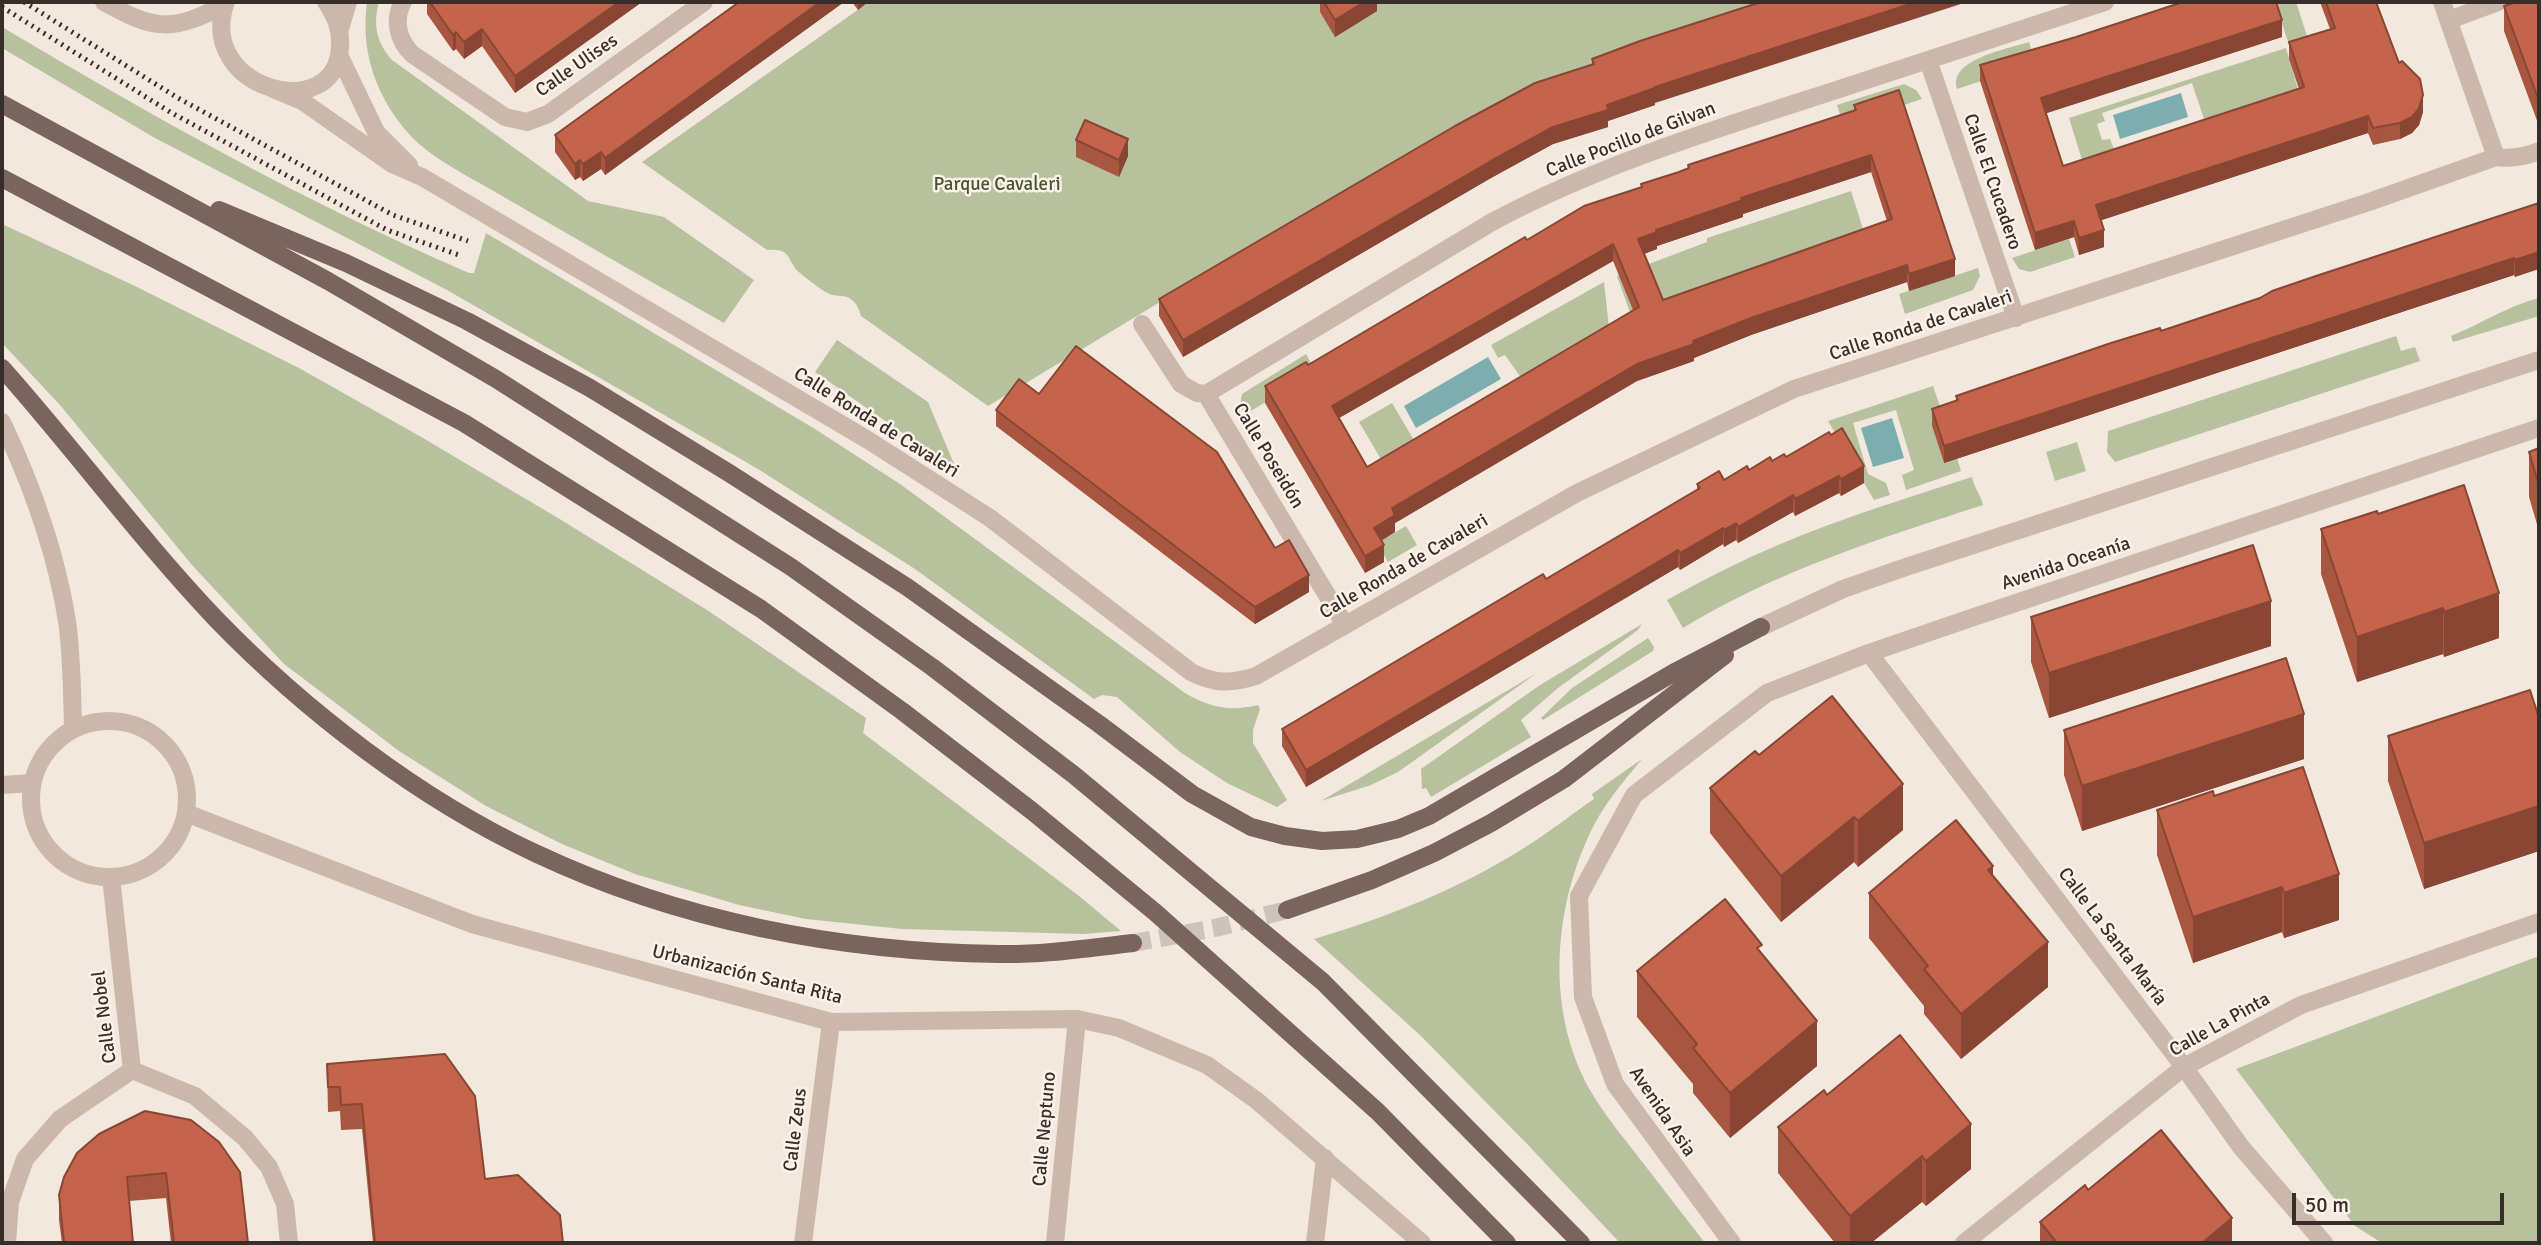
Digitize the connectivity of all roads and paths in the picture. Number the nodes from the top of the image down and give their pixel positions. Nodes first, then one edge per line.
1 (104, 2) edge
2 (326, 2) edge
3 (348, 2) edge
4 (403, 2) edge
5 (704, 2) edge
6 (2105, 2) edge
7 (2442, 2) edge
8 (2498, 2) edge
9 (225, 3) edge
10 (2449, 20) junction
11 (340, 29) junction
12 (340, 57) junction
13 (1928, 60) junction
14 (273, 89) junction
15 (2, 104) edge
16 (2539, 151) edge
17 (2496, 157) junction
18 (2, 177) edge
19 (422, 177) junction
20 (146, 180) junction
21 (2016, 318) junction
22 (1142, 324) dead end
23 (2539, 360) edge
24 (2, 368) edge
25 (1206, 394) junction
26 (2, 422) edge
27 (2539, 428) edge
28 (1345, 625) junction
29 (1761, 627) junction
30 (1869, 653) junction
31 (73, 728) junction
32 (32, 783) junction
33 (2, 785) edge
34 (1634, 795) joint
35 (186, 813) junction
36 (111, 877) junction
37 (1287, 910) tunnel mouth
38 (2539, 922) edge
39 (1133, 943) tunnel mouth
40 (1077, 1019) junction
41 (831, 1022) junction
42 (2184, 1067) junction
43 (132, 1070) junction
44 (1325, 1158) junction
45 (7, 1243) edge
46 (289, 1243) edge
47 (803, 1243) edge
48 (1055, 1243) edge
49 (1315, 1243) edge
50 (1422, 1243) edge
51 (1507, 1243) edge
52 (1581, 1243) edge
53 (1732, 1243) edge
54 (1964, 1243) edge
55 (2324, 1243) edge

1 - 9 street
2 - 11 street
3 - 11 street
4 - 5 street, Calle Ulises
6 - 13 street, Calle Pocillo de Gilvan
7 - 10 street
8 - 10 street
9 - 14 street, Calle Ronda de Cavaleri
10 - 17 street
11 - 12 street
12 - 14 street
12 - 19 street, Calle Ronda de Cavaleri
13 - 21 street, Calle El Cucadero
13 - 25 street, Calle Pocillo de Gilvan
14 - 19 street, Calle Ronda de Cavaleri
15 - 20 main road
16 - 17 street, Calle Ronda de Cavaleri
17 - 21 street, Calle Ronda de Cavaleri
18 - 51 main road
19 - 28 street, Calle Ronda de Cavaleri
20 - 29 main road
20 - 52 main road
21 - 28 street, Calle Ronda de Cavaleri
22 - 25 street, Calle Poseidón
23 - 29 street
24 - 39 main road
25 - 28 street, Calle Poseidón
26 - 31 street
27 - 30 street, Avenida Oceanía
29 - 37 main road
30 - 34 street, Avenida Oceanía
30 - 42 street, Calle La Santa María
31 - 32 street
31 - 35 street
32 - 33 street
32 - 36 street
34 - 53 street, Avenida Asia
35 - 36 street
35 - 41 street, Urbanización Santa Rita
36 - 43 street, Calle Nobel
38 - 42 street, Calle La Pinta
40 - 41 street, Urbanización Santa Rita
40 - 44 street, Urbanización Santa Rita
40 - 48 street, Calle Neptuno
41 - 47 street, Calle Zeus
42 - 54 street, Calle La Pinta
42 - 55 street, Calle La Santa María
43 - 45 street
43 - 46 street, Calle Nobel
44 - 49 street
44 - 50 street, Urbanización Santa Rita

